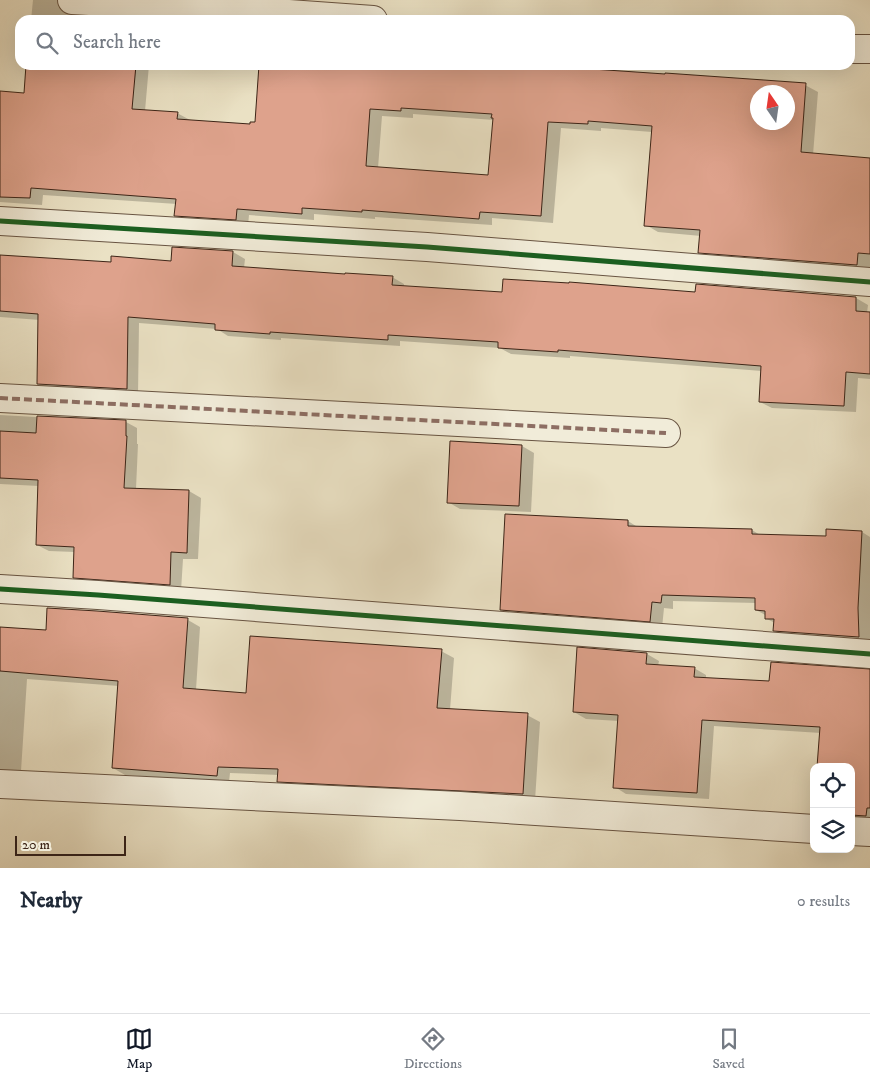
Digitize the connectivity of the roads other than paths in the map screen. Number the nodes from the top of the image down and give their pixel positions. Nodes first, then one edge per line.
1 (72, 0) edge
2 (307, 15) edge
3 (855, 48) edge
4 (870, 49) edge
5 (0, 222) edge
6 (870, 282) edge
7 (0, 398) edge
8 (666, 433) dead end
9 (0, 590) edge
10 (870, 654) edge
11 (0, 784) edge
12 (810, 829) edge
13 (855, 831) edge
14 (870, 832) edge

1 - 2 street
3 - 4 street
5 - 6 street
7 - 8 street
9 - 10 street
11 - 12 street
13 - 14 street

